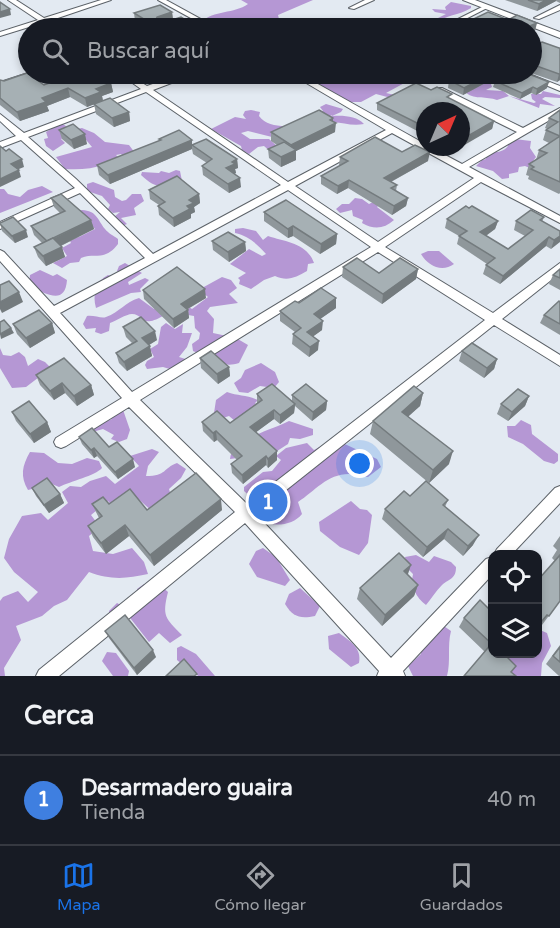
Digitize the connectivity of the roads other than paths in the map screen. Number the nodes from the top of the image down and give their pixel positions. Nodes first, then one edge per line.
1 (11, 0) edge
2 (108, 0) edge
3 (161, 0) edge
4 (371, 0) edge
5 (467, 0) edge
6 (488, 4) edge
7 (560, 7) edge
8 (352, 8) dead end
9 (192, 17) edge
10 (39, 18) edge
11 (49, 18) edge
12 (462, 18) edge
13 (521, 18) edge
14 (537, 18) joint
15 (542, 20) edge
16 (560, 26) edge
17 (542, 27) edge
18 (18, 28) edge
19 (0, 34) edge
20 (560, 35) edge
21 (18, 79) edge
22 (542, 82) edge
23 (139, 84) edge
24 (160, 84) edge
25 (312, 84) edge
26 (0, 85) edge
27 (436, 88) edge
28 (147, 89) junction
29 (560, 89) edge
30 (560, 110) edge
31 (0, 117) edge
32 (392, 130) junction
33 (524, 132) junction
34 (23, 136) junction
35 (0, 145) edge
36 (463, 167) junction
37 (480, 178) junction
38 (289, 186) junction
39 (80, 189) junction
40 (560, 220) edge
41 (0, 226) edge
42 (378, 247) junction
43 (0, 255) edge
44 (152, 259) junction
45 (560, 267) edge
46 (53, 312) junction
47 (495, 319) junction
48 (560, 361) edge
49 (132, 401) junction
50 (62, 442) dead end
51 (560, 493) edge
52 (246, 513) junction
53 (507, 550) edge
54 (488, 568) edge
55 (391, 674) edge
56 (45, 676) edge

1 - 10 street
2 - 11 street
3 - 9 street
4 - 8 street
5 - 6 street
6 - 12 street
6 - 13 street
6 - 14 street
7 - 14 street
15 - 16 street
17 - 20 street
18 - 19 street
21 - 26 street
22 - 29 street
23 - 28 street
24 - 28 street
25 - 32 street
27 - 33 street
28 - 34 street
28 - 38 street
30 - 33 street
31 - 34 street
32 - 36 street
32 - 38 street
33 - 36 street
34 - 35 street
34 - 39 street
36 - 37 street
37 - 40 street
37 - 42 street
38 - 42 street
38 - 44 street
39 - 41 street
39 - 44 street
42 - 47 street
42 - 49 street
43 - 46 street
44 - 46 street
45 - 47 street
46 - 49 street
47 - 48 street
47 - 52 street
49 - 50 street
49 - 52 street
51 - 53 street
52 - 55 street
52 - 56 street
54 - 55 street

